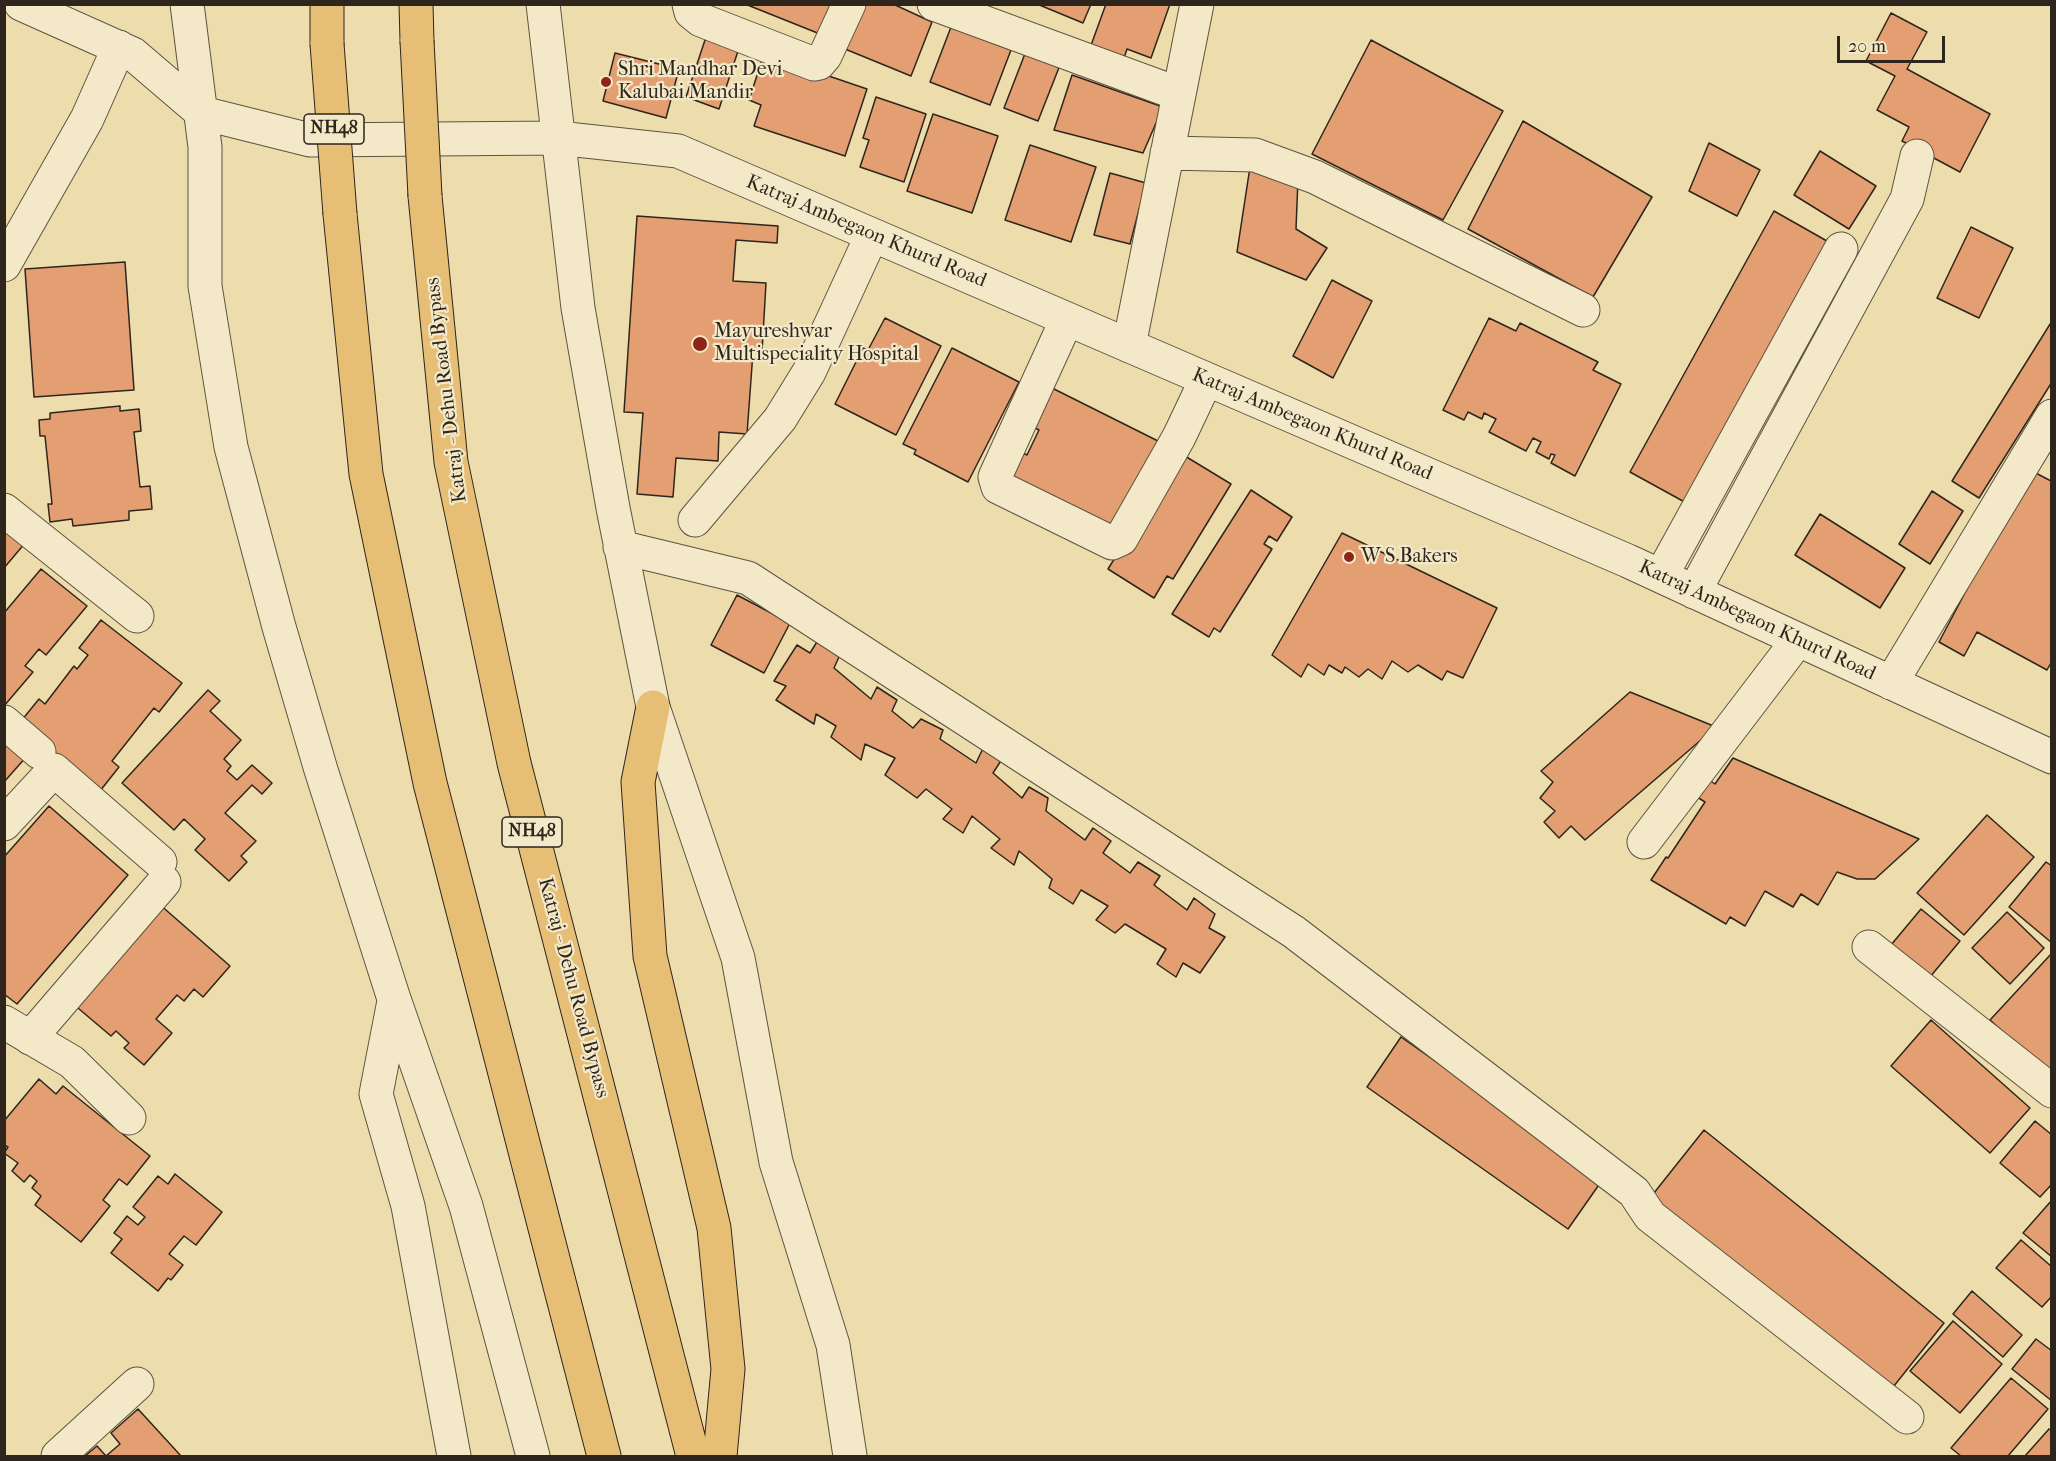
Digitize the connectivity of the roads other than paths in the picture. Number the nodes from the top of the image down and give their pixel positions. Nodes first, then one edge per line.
1 (21, 4) edge
2 (187, 4) edge
3 (327, 4) edge
4 (416, 4) edge
5 (543, 4) edge
6 (689, 4) edge
7 (849, 4) edge
8 (934, 4) edge
9 (1197, 4) edge
10 (119, 47) junction
11 (1179, 94) junction
12 (202, 113) junction
13 (558, 138) junction
14 (1167, 153) junction
15 (1917, 156) dead end
16 (872, 235) junction
17 (1841, 249) dead end
18 (4, 265) edge
19 (1583, 310) dead end
20 (1066, 319) junction
21 (1129, 346) junction
22 (1206, 380) junction
23 (2052, 416) edge
24 (4, 510) edge
25 (695, 520) dead end
26 (620, 547) junction
27 (1661, 576) junction
28 (1694, 592) junction
29 (137, 616) dead end
30 (1798, 640) junction
31 (1890, 683) junction
32 (653, 707) junction
33 (4, 722) edge
34 (39, 752) dead end
35 (2052, 757) edge
36 (4, 824) edge
37 (1644, 842) dead end
38 (1869, 947) dead end
39 (394, 999) junction
40 (17, 1030) edge
41 (2052, 1091) edge
42 (129, 1118) dead end
43 (136, 1384) dead end
44 (1907, 1417) dead end
45 (58, 1456) edge
46 (454, 1456) edge
47 (533, 1456) edge
48 (604, 1456) edge
49 (693, 1456) edge
50 (720, 1456) edge
51 (850, 1456) edge

1 - 10 street
2 - 12 street
3 - 48 highway, NH48, bridge
4 - 49 highway, Katraj - Dehu Road Bypass / NH48, bridge
5 - 13 street
6 - 7 street
8 - 11 street
9 - 11 street
10 - 12 street
10 - 18 street
11 - 14 street
12 - 13 street, Katraj Ambegaon Khurd Road
12 - 39 street
13 - 16 street, Katraj Ambegaon Khurd Road
13 - 26 street
14 - 19 street
14 - 21 street
15 - 28 street
16 - 20 street, Katraj Ambegaon Khurd Road
16 - 25 street
17 - 27 street
20 - 21 street, Katraj Ambegaon Khurd Road
20 - 22 street
21 - 22 street, Katraj Ambegaon Khurd Road
22 - 27 street, Katraj Ambegaon Khurd Road
23 - 31 street
24 - 29 street
26 - 32 street
26 - 44 street
27 - 28 street, Katraj Ambegaon Khurd Road
28 - 30 street, Katraj Ambegaon Khurd Road
30 - 31 street, Katraj Ambegaon Khurd Road
30 - 37 street
31 - 35 street, Katraj Ambegaon Khurd Road
32 - 50 highway
32 - 51 street
33 - 34 street
36 - 40 street
38 - 41 street
39 - 46 street
39 - 47 street
40 - 42 street
43 - 45 street

